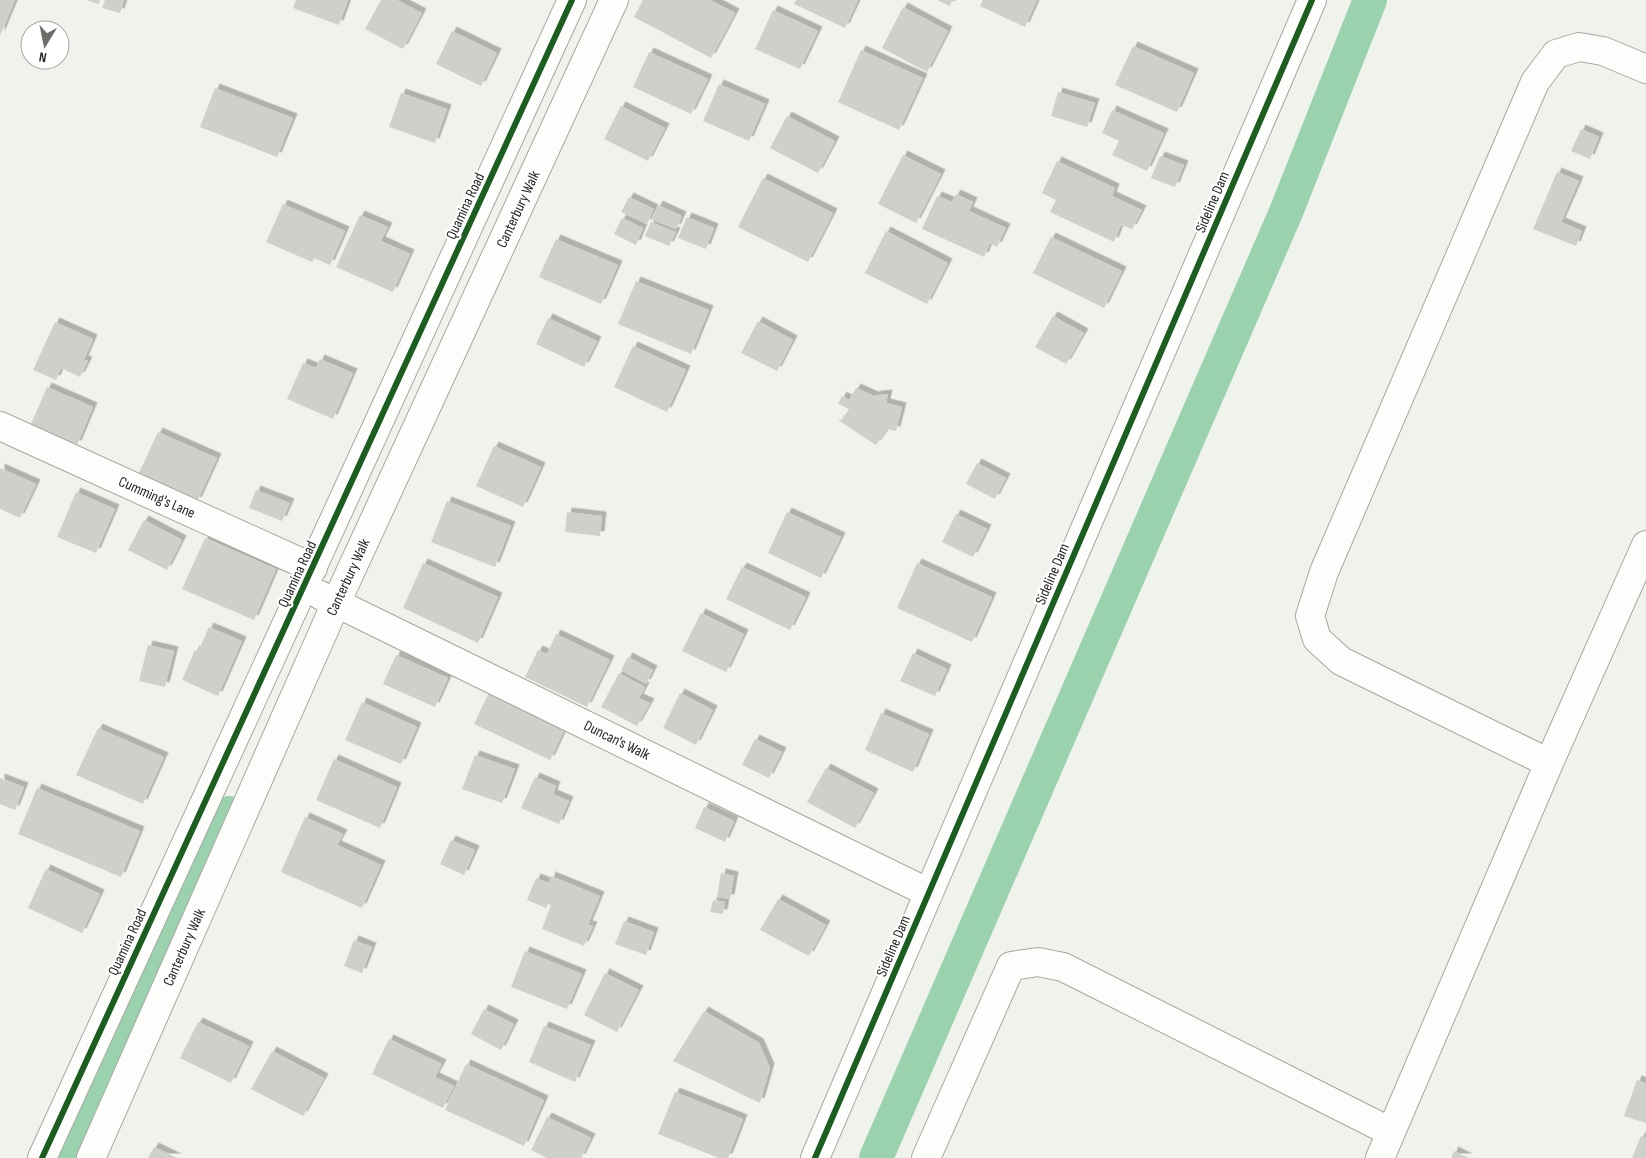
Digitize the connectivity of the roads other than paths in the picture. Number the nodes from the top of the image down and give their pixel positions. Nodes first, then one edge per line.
1 (572, 0) edge
2 (614, 0) edge
3 (1312, 0) edge
4 (1646, 69) edge
5 (0, 426) edge
6 (1646, 545) edge
7 (320, 590) junction
8 (1549, 763) junction
9 (930, 893) junction
10 (1391, 1132) junction
11 (42, 1158) edge
12 (91, 1158) edge
13 (815, 1158) edge
14 (926, 1158) edge
15 (1380, 1158) edge

1 - 7 street, Quamina Road
2 - 7 street, Canterbury Walk
3 - 9 street, Sideline Dam
4 - 8 street
5 - 7 street, Cumming's Lane
6 - 8 street
7 - 9 street, Duncan's Walk
7 - 11 street, Quamina Road
7 - 12 street, Canterbury Walk
8 - 10 street
9 - 13 street, Sideline Dam
10 - 14 street
10 - 15 street

